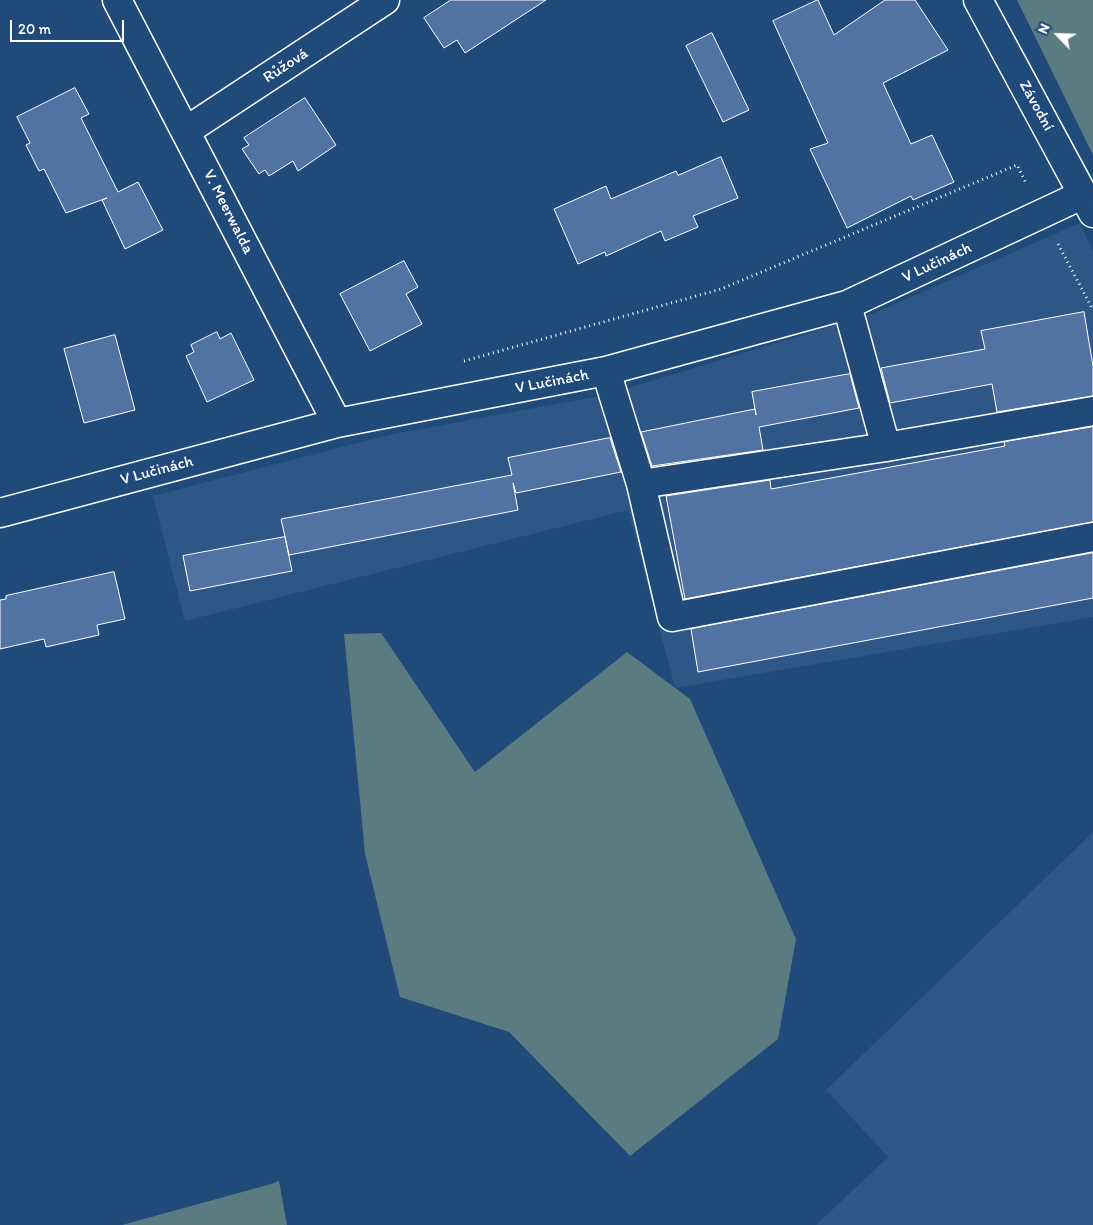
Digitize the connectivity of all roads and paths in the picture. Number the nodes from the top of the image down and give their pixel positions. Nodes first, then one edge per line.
1 (117, 0) edge
2 (385, 0) edge
3 (978, 0) edge
4 (186, 131) junction
5 (1089, 203) edge
6 (1042, 214) junction
7 (846, 305) junction
8 (1093, 310) edge
9 (459, 363) dead end
10 (606, 372) junction
11 (1093, 411) edge
12 (338, 423) junction
13 (886, 446) junction
14 (640, 484) junction
15 (0, 513) edge
16 (1093, 537) edge

1 - 4 street, V. Meerwalda
2 - 4 street, Růžová
3 - 5 street, Závodní
4 - 12 street, V. Meerwalda
5 - 6 street, V Lučinách
6 - 7 street, V Lučinách
6 - 8 path
6 - 9 path
7 - 10 street, V Lučinách
7 - 13 street
10 - 12 street, V Lučinách
10 - 14 street
11 - 13 street
12 - 15 street, V Lučinách
13 - 14 street
14 - 16 street

